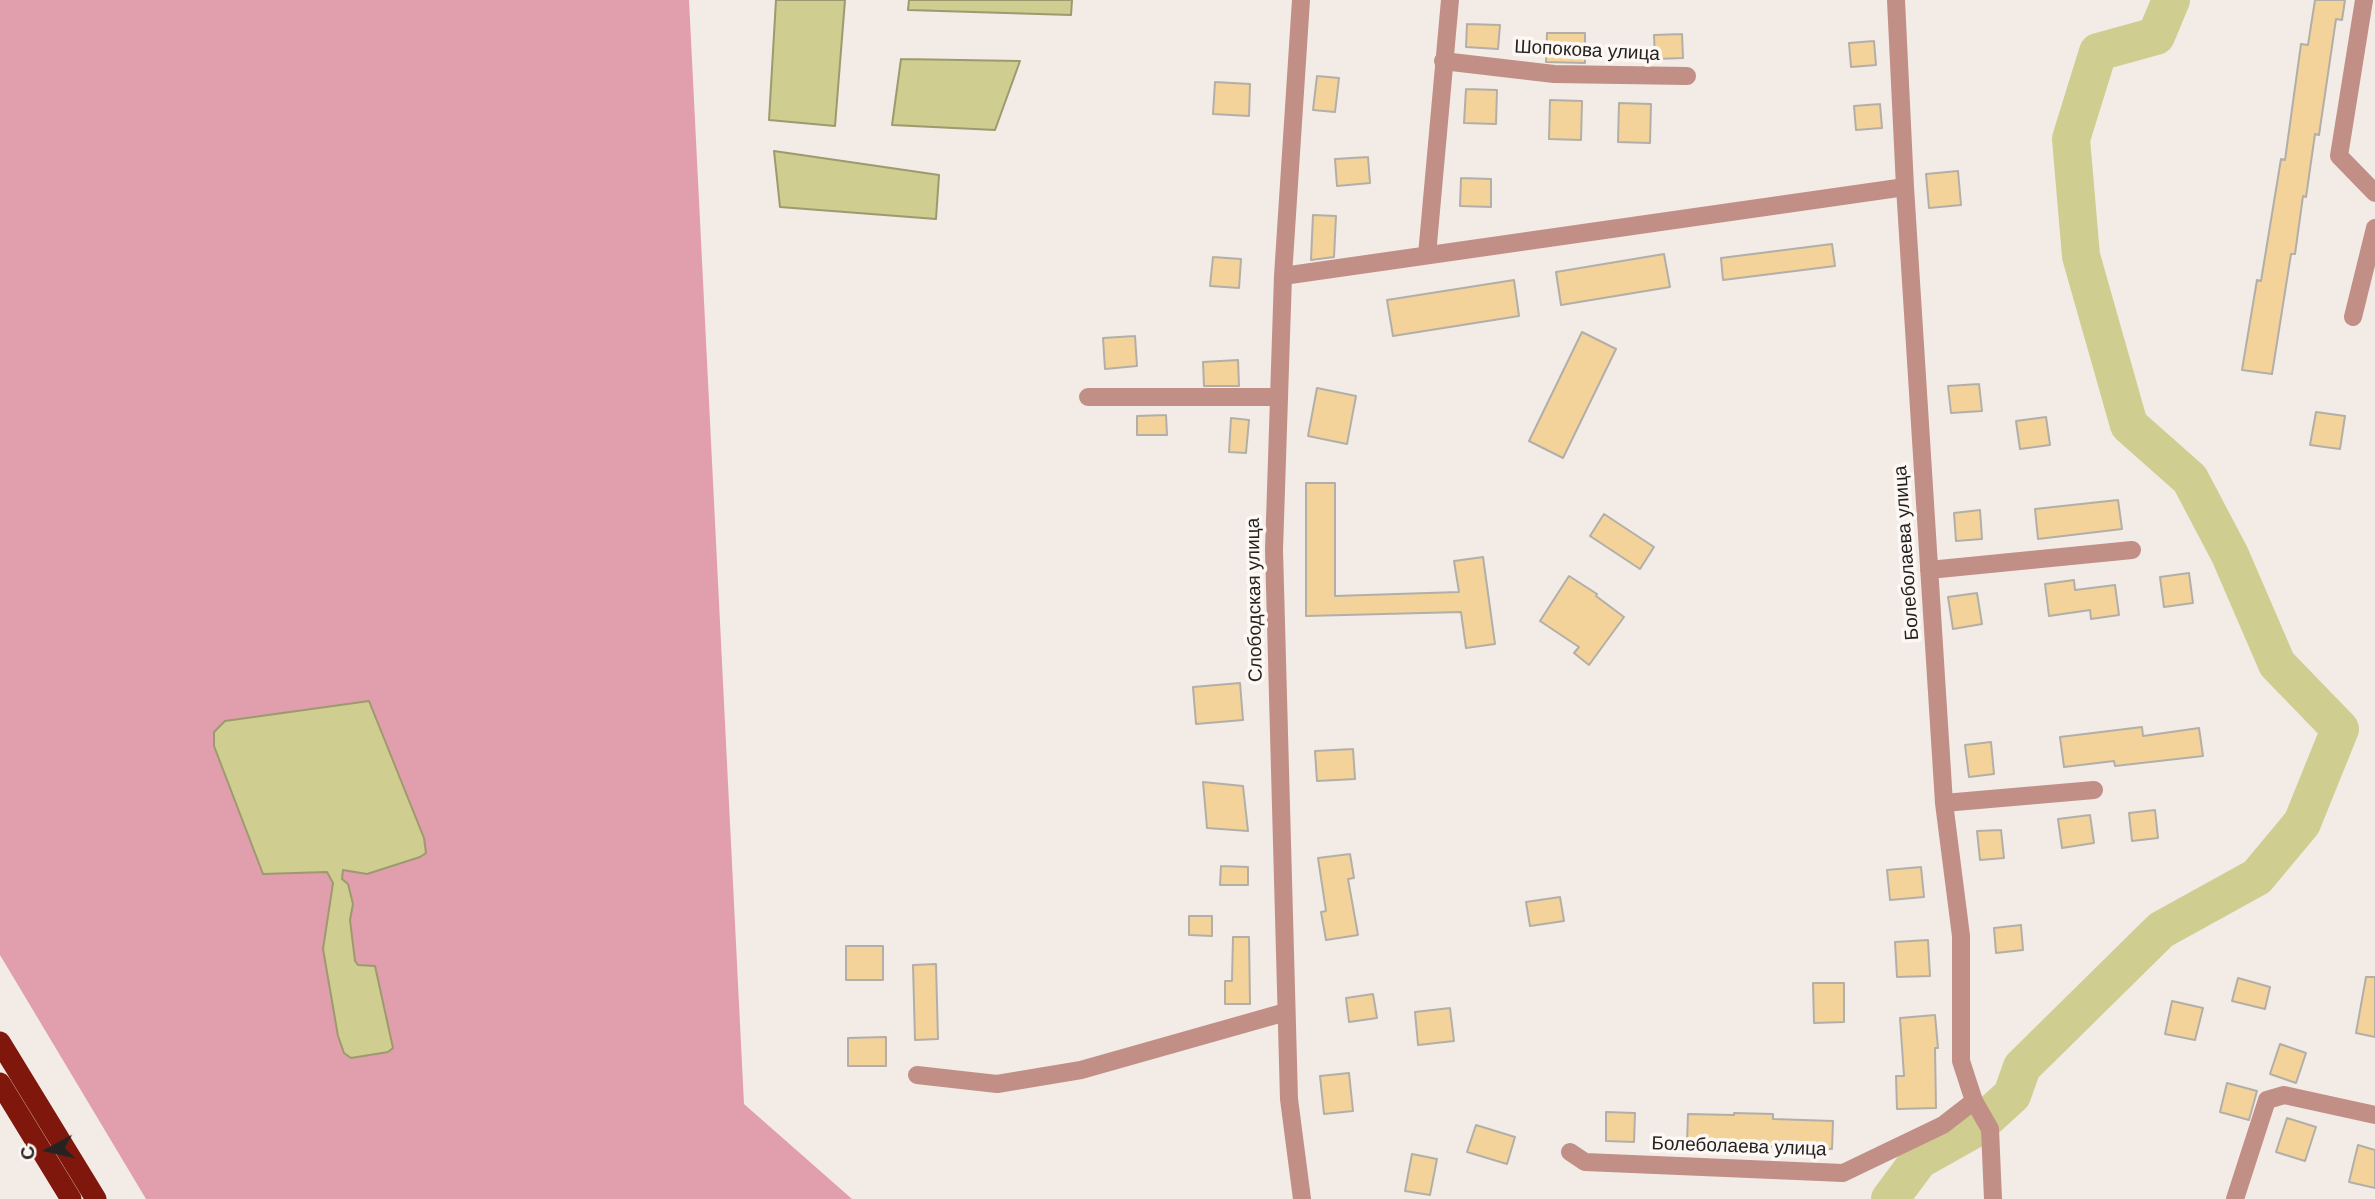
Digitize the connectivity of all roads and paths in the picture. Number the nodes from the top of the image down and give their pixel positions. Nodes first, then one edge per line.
1 (1301, 0) edge
2 (1450, 0) edge
3 (1896, 0) edge
4 (2364, 0) edge
5 (1443, 61) junction
6 (1687, 76) dead end
7 (1905, 187) junction
8 (2375, 193) edge
9 (2375, 228) edge
10 (1427, 255) junction
11 (1283, 276) junction
12 (2353, 317) dead end
13 (1088, 397) dead end
14 (1279, 397) junction
15 (2132, 550) dead end
16 (1929, 570) junction
17 (2094, 790) dead end
18 (1944, 803) junction
19 (1286, 1012) junction
20 (0, 1042) edge
21 (918, 1075) dead end
22 (0, 1083) edge
23 (1973, 1101) junction
24 (2375, 1115) edge
25 (1570, 1152) dead end
26 (71, 1199) edge
27 (96, 1199) edge
28 (1301, 1199) edge
29 (1993, 1199) edge
30 (2235, 1199) edge

1 - 11 street, Слободская улица
2 - 5 street
3 - 7 street, Болеболаева улица
4 - 8 street
5 - 6 street, Шопокова улица
5 - 10 street
7 - 10 street
7 - 16 street, Болеболаева улица
9 - 12 street
10 - 11 street
11 - 14 street, Слободская улица
13 - 14 street
14 - 19 street, Слободская улица
15 - 16 street
16 - 18 street, Болеболаева улица
17 - 18 street
18 - 23 street, Болеболаева улица
19 - 21 street
19 - 28 street, Слободская улица
20 - 27 highway
22 - 26 highway
23 - 25 street, Болеболаева улица
23 - 29 street, Болеболаева улица
24 - 30 street

